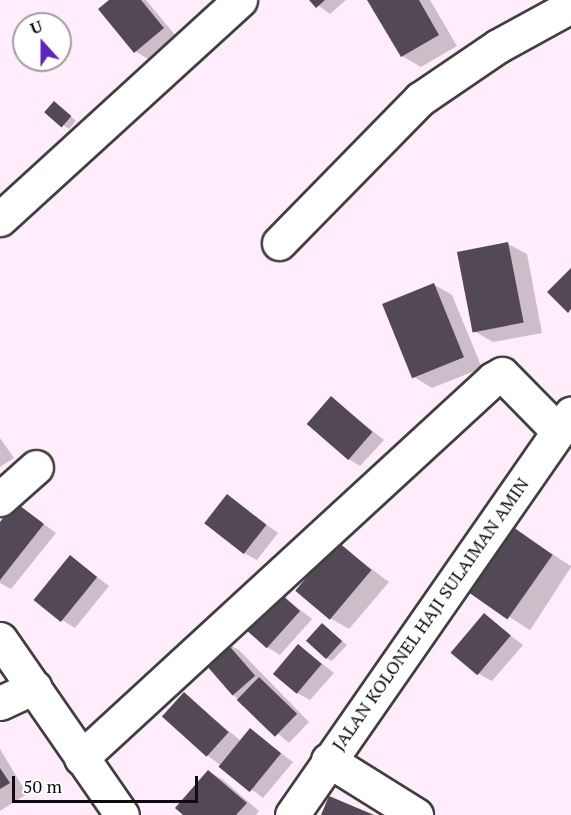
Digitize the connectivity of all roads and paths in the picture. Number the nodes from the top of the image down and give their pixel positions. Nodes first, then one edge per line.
1 (240, 0) edge
2 (571, 6) edge
3 (0, 219) edge
4 (279, 243) dead end
5 (565, 422) edge
6 (36, 467) dead end
7 (0, 499) edge
8 (0, 639) edge
9 (34, 687) junction
10 (0, 703) edge
11 (81, 758) junction
12 (328, 760) junction
13 (122, 815) edge
14 (292, 815) edge
15 (416, 815) edge

1 - 3 street
2 - 4 street
5 - 11 street
5 - 12 street, JALAN KOLONEL HAJI SULAIMAN AMIN
6 - 7 street
8 - 9 street
9 - 10 street
9 - 11 street
11 - 13 street
12 - 14 street, JALAN KOLONEL HAJI SULAIMAN AMIN
12 - 15 street

